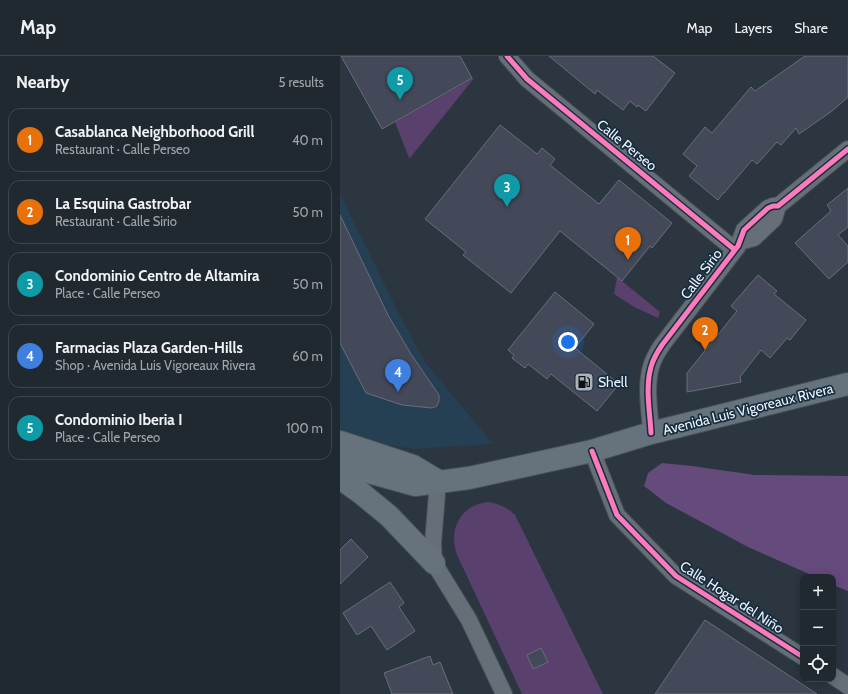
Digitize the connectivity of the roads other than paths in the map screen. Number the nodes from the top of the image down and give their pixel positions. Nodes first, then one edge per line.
1 (507, 56) edge
2 (848, 149) edge
3 (737, 246) junction
4 (848, 384) edge
5 (651, 433) junction
6 (340, 442) edge
7 (592, 451) junction
8 (340, 464) edge
9 (340, 478) edge
10 (438, 481) junction
11 (434, 563) junction
12 (800, 655) edge
13 (836, 678) edge
14 (848, 686) edge
15 (504, 694) edge

1 - 3 street, Calle Perseo
2 - 3 street, Calle Sirio
3 - 5 street, Calle Sirio
4 - 5 main road, Avenida Luis Vigoreaux Rivera
5 - 7 main road, Avenida Luis Vigoreaux Rivera
6 - 10 main road
7 - 10 main road, Avenida Luis Vigoreaux Rivera
7 - 12 street, Calle Hogar del Niño
8 - 10 main road, Avenida Luis Vigoreaux Rivera
9 - 11 main road
10 - 11 street
11 - 15 street
13 - 14 street

